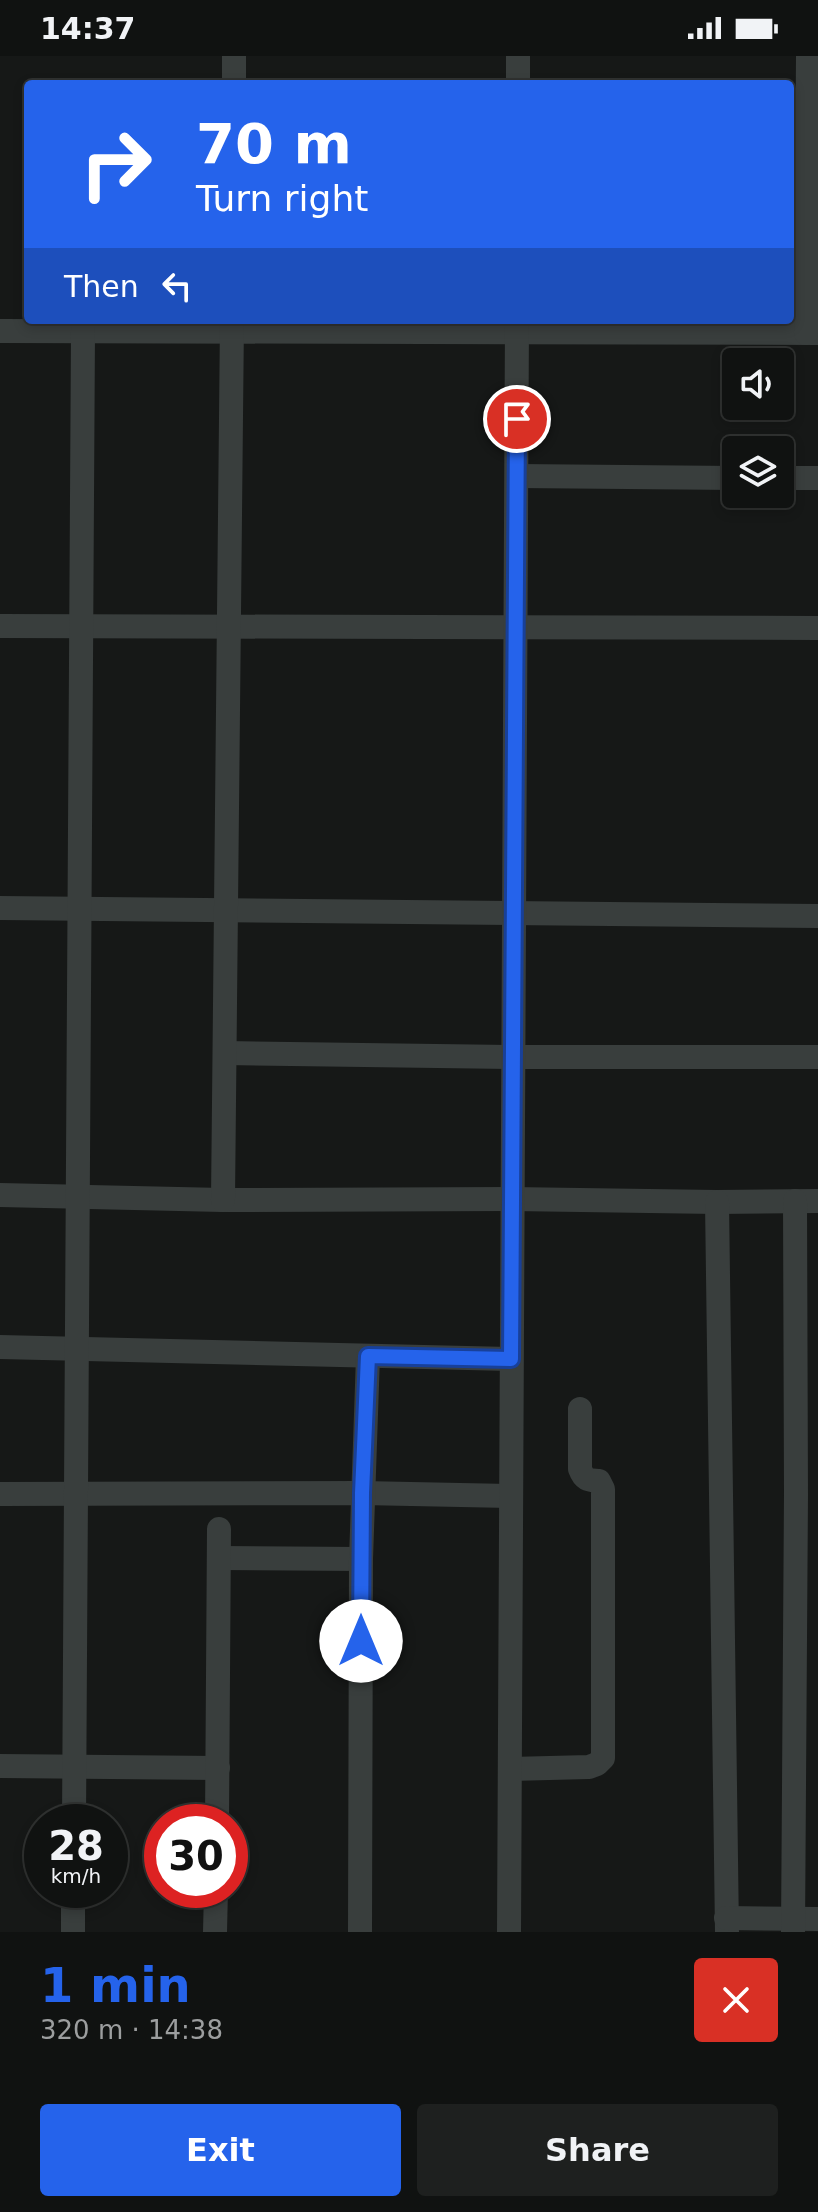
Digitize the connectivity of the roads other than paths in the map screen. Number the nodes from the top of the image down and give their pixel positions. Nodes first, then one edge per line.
1 (234, 56) edge
2 (518, 56) edge
3 (808, 56) edge
4 (234, 80) edge
5 (518, 80) edge
6 (232, 326) edge
7 (517, 326) edge
8 (0, 331) edge
9 (83, 331) junction
10 (812, 333) edge
11 (517, 476) junction
12 (722, 478) edge
13 (794, 478) edge
14 (818, 478) edge
15 (0, 626) edge
16 (82, 626) junction
17 (228, 627) junction
18 (515, 627) junction
19 (818, 628) edge
20 (0, 908) edge
21 (81, 910) junction
22 (227, 911) junction
23 (513, 913) junction
24 (818, 916) edge
25 (225, 1053) junction
26 (513, 1057) junction
27 (818, 1057) edge
28 (0, 1195) edge
29 (77, 1197) junction
30 (512, 1199) junction
31 (223, 1200) junction
32 (806, 1201) edge
33 (717, 1202) junction
34 (0, 1347) edge
35 (76, 1349) junction
36 (368, 1356) junction
37 (511, 1359) junction
38 (580, 1409) dead end
39 (362, 1493) junction
40 (0, 1494) edge
41 (807, 1494) edge
42 (75, 1495) junction
43 (510, 1496) junction
44 (219, 1529) dead end
45 (219, 1558) junction
46 (361, 1559) junction
47 (807, 1601) edge
48 (0, 1766) edge
49 (74, 1766) junction
50 (218, 1768) junction
51 (510, 1769) junction
52 (806, 1775) edge
53 (74, 1804) edge
54 (217, 1804) edge
55 (73, 1908) edge
56 (216, 1908) edge
57 (818, 1919) edge
58 (726, 1925) edge
59 (793, 1926) edge
60 (73, 1932) edge
61 (215, 1932) edge
62 (360, 1932) edge
63 (509, 1932) edge

1 - 4 street
2 - 5 street
3 - 10 street
6 - 7 street
6 - 9 street
6 - 17 street
7 - 10 street
7 - 11 street
8 - 9 street
9 - 16 street
11 - 12 street
11 - 18 street
13 - 14 street
15 - 16 street
16 - 17 street
16 - 21 street
17 - 18 street
17 - 22 street
18 - 19 street
18 - 23 street
20 - 21 street
21 - 22 street
21 - 29 street
22 - 23 street
22 - 25 street
23 - 24 street
23 - 26 street
25 - 26 street
25 - 31 street
26 - 27 street
26 - 30 street
28 - 29 street
29 - 31 street
29 - 35 street
30 - 31 street
30 - 33 street
30 - 37 street
32 - 33 street
32 - 41 street
33 - 58 street
34 - 35 street
35 - 36 street
35 - 42 street
36 - 37 street
36 - 39 street
37 - 43 street
38 - 51 street
39 - 42 street
39 - 43 street
39 - 46 street
40 - 42 street
41 - 47 street
42 - 49 street
43 - 51 street
44 - 45 street
45 - 46 street
45 - 50 street
46 - 62 street
47 - 52 street
48 - 49 street
49 - 50 street
49 - 53 street
50 - 54 street
51 - 63 street
52 - 59 street
55 - 60 street
56 - 61 street
57 - 59 street
58 - 59 street

